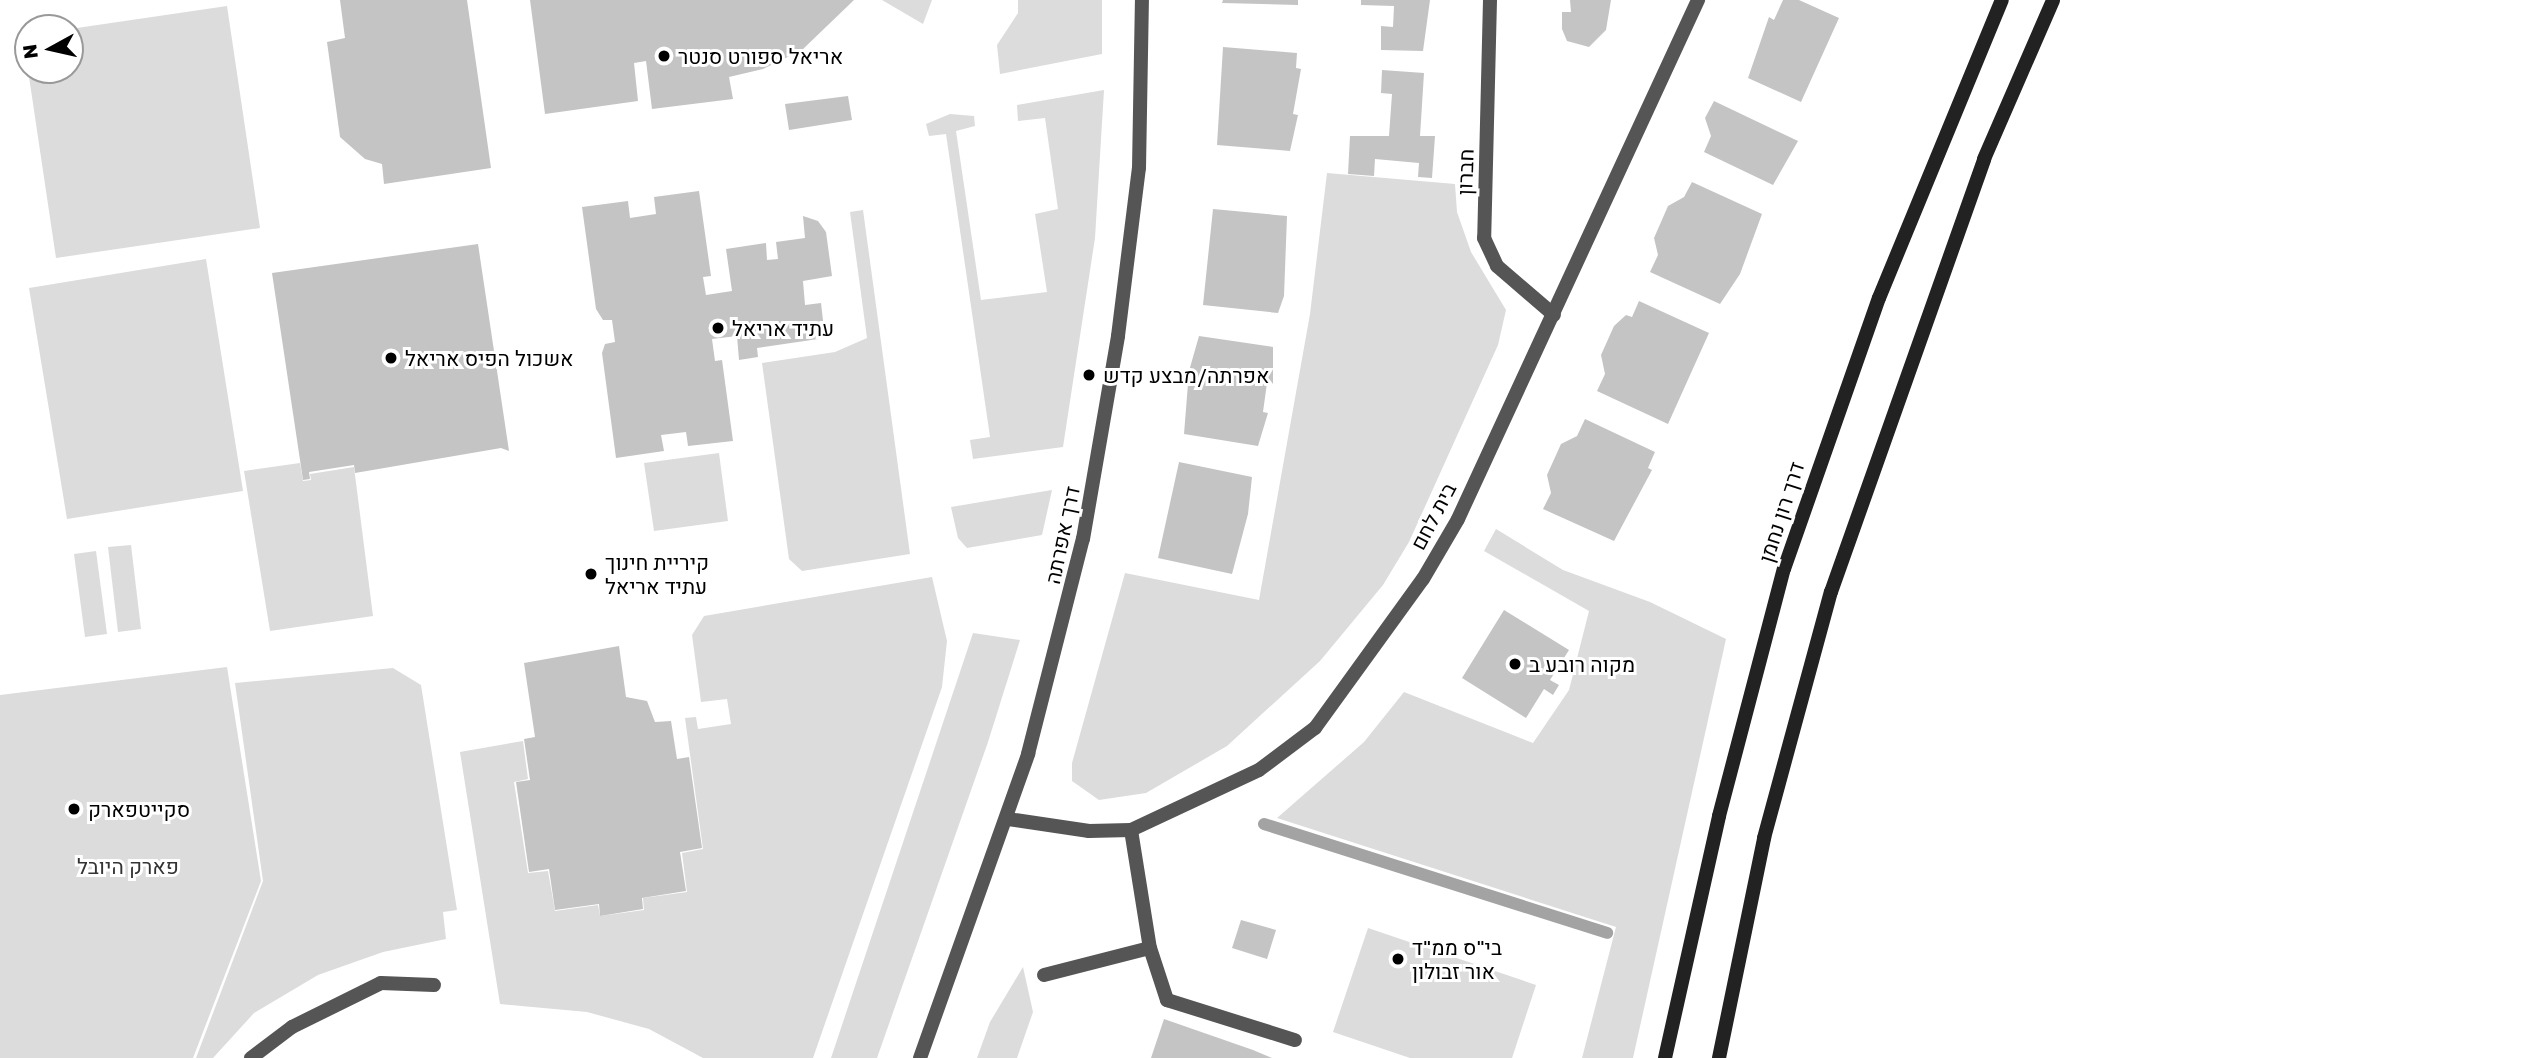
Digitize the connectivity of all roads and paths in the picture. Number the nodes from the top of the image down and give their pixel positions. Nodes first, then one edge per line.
1 (1142, 0) edge
2 (1490, 0) edge
3 (1698, 0) edge
4 (2002, 0) edge
5 (2053, 0) edge
6 (1554, 316) junction
7 (1007, 819) junction
8 (1131, 830) junction
9 (1150, 948) junction
10 (1044, 975) dead end
11 (434, 985) dead end
12 (1295, 1040) dead end
13 (251, 1058) edge
14 (920, 1058) edge
15 (1665, 1058) edge
16 (1719, 1058) edge

1 - 7 street, דרך אפרתה
2 - 6 street, חברון
3 - 6 street, בית לחם
4 - 15 main road, דרך רון נחמן
5 - 16 main road
6 - 8 street, בית לחם
7 - 8 street, בית לחם
7 - 14 street, דרך אפרתה
8 - 9 street
9 - 10 street
9 - 12 street
11 - 13 street

